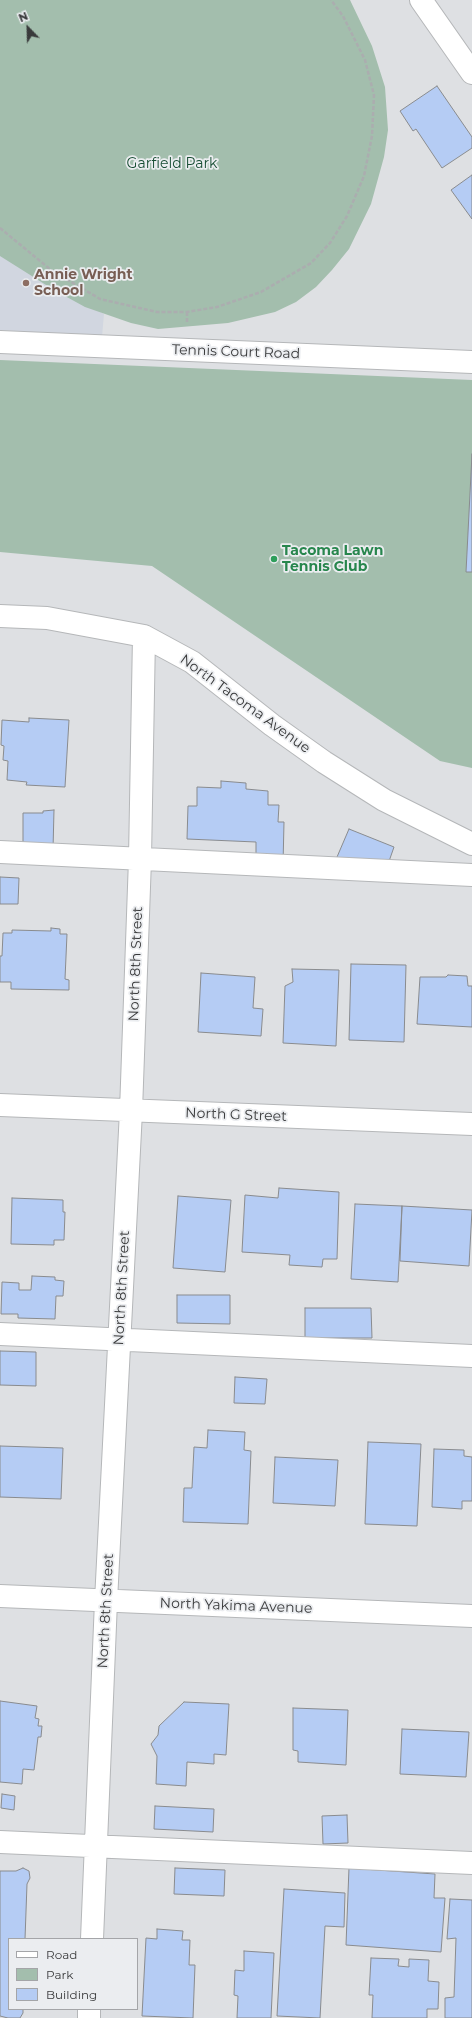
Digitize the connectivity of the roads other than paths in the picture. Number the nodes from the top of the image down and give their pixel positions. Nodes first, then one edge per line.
1 (421, 0) edge
2 (472, 73) edge
3 (0, 342) edge
4 (472, 362) edge
5 (0, 616) edge
6 (144, 636) junction
7 (472, 844) edge
8 (0, 852) edge
9 (140, 859) junction
10 (472, 875) edge
11 (0, 1104) edge
12 (131, 1111) junction
13 (472, 1124) edge
14 (0, 1334) edge
15 (119, 1340) junction
16 (472, 1356) edge
17 (0, 1596) edge
18 (106, 1601) junction
19 (472, 1616) edge
20 (0, 1842) edge
21 (96, 1846) junction
22 (472, 1863) edge
23 (92, 1938) edge

1 - 2 street
3 - 4 street, Tennis Court Road
5 - 6 street, North Tacoma Avenue
6 - 7 street, North Tacoma Avenue
6 - 9 street, North 8th Street
8 - 9 street
9 - 10 street
9 - 12 street, North 8th Street
11 - 12 street, North G Street
12 - 13 street, North G Street
12 - 15 street, North 8th Street
14 - 15 street
15 - 16 street
15 - 18 street, North 8th Street
17 - 18 street, North Yakima Avenue
18 - 19 street, North Yakima Avenue
18 - 21 street, North 8th Street
20 - 21 street
21 - 22 street
21 - 23 street, North 8th Street

